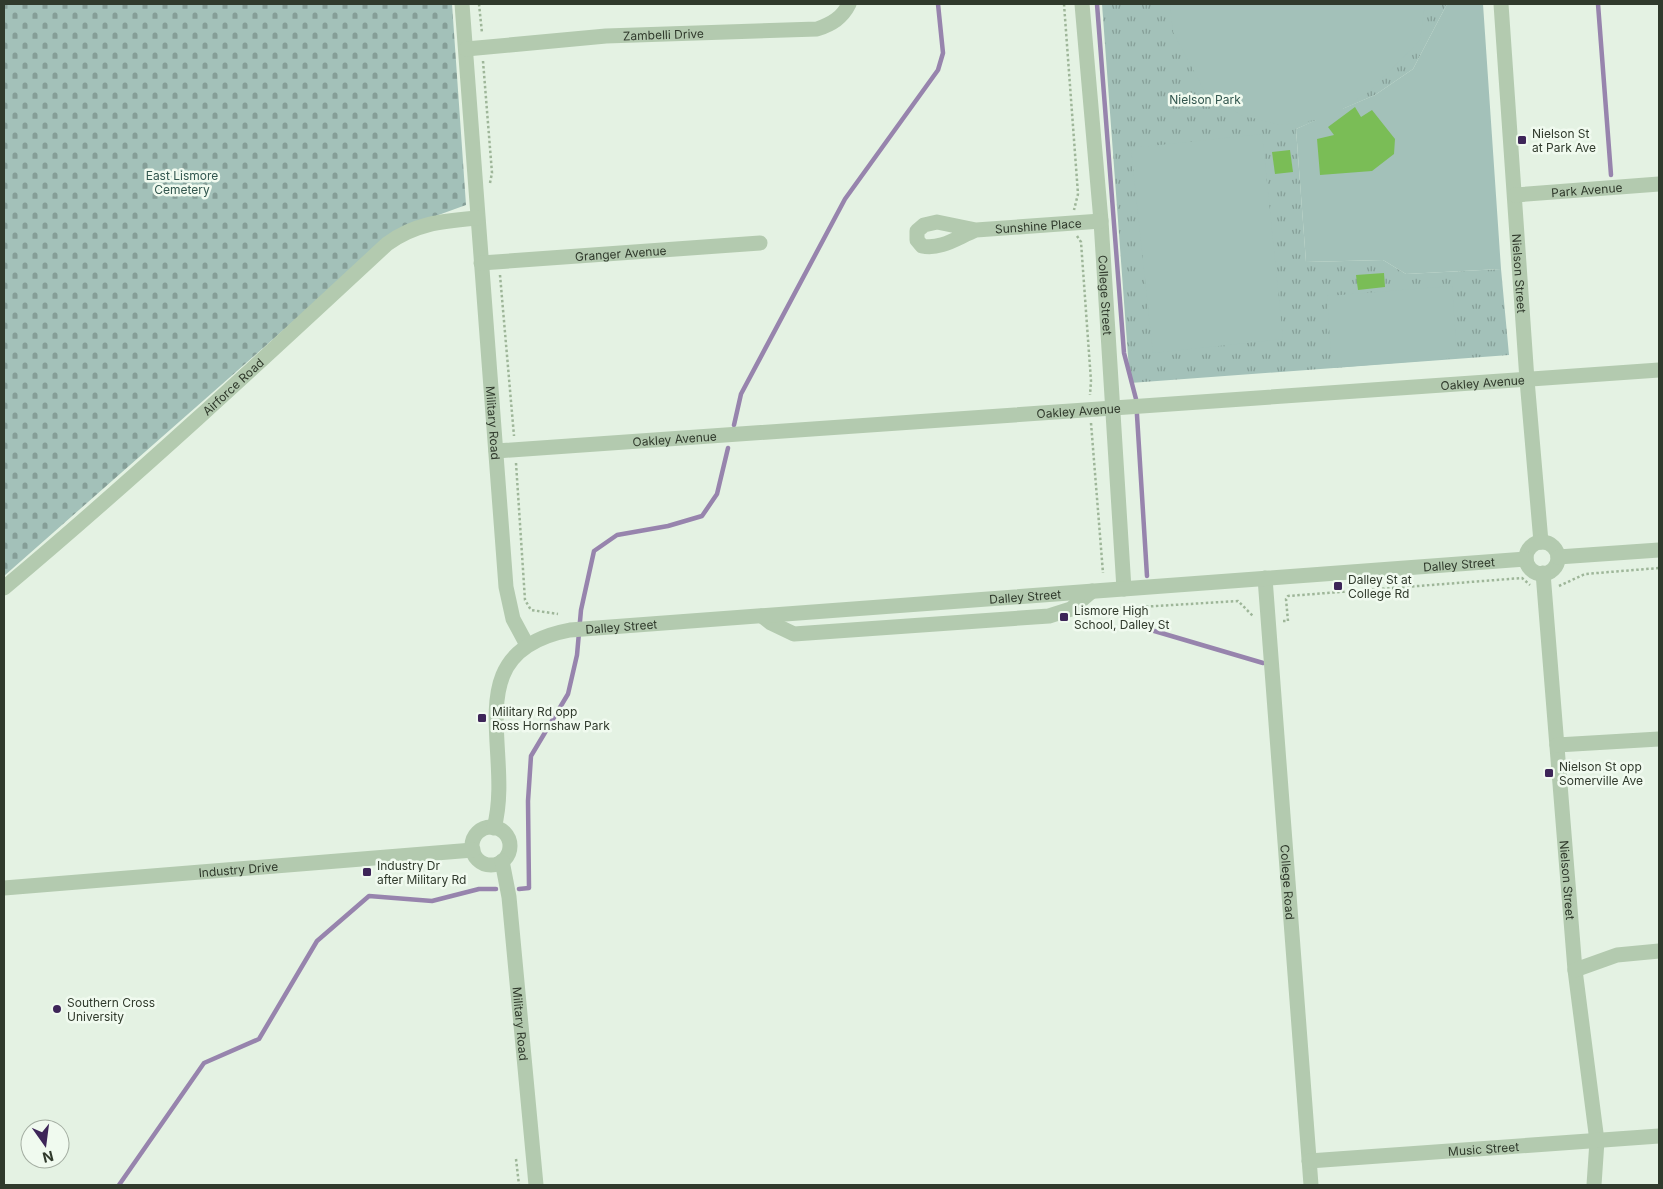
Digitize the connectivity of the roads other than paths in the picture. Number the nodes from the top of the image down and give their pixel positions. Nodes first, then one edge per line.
1 (462, 4) edge
2 (849, 4) edge
3 (1082, 4) edge
4 (1501, 4) edge
5 (466, 49) junction
6 (1659, 184) edge
7 (1515, 194) junction
8 (477, 218) junction
9 (1101, 220) junction
10 (976, 230) dead end
11 (760, 243) dead end
12 (481, 263) junction
13 (1659, 370) edge
14 (1527, 380) junction
15 (1112, 408) junction
16 (496, 451) junction
17 (1541, 542) junction
18 (1659, 550) edge
19 (1558, 557) junction
20 (1526, 559) junction
21 (1265, 578) junction
22 (1544, 580) junction
23 (4, 588) edge
24 (1124, 589) junction
25 (1092, 591) junction
26 (762, 616) junction
27 (527, 645) junction
28 (1659, 738) edge
29 (1557, 745) junction
30 (494, 828) junction
31 (472, 850) junction
32 (502, 861) junction
33 (4, 888) edge
34 (1659, 951) edge
35 (1575, 970) junction
36 (1659, 1136) edge
37 (1597, 1141) junction
38 (1309, 1161) junction
39 (536, 1185) edge
40 (1311, 1185) edge
41 (1594, 1185) edge

1 - 5 street, Military Road
2 - 5 street, Zambelli Drive
3 - 9 street, College Street
4 - 7 street, Nielson Street
5 - 8 street, Military Road
6 - 7 street, Park Avenue
7 - 14 street, Nielson Street
8 - 12 street, Military Road
8 - 23 street, Airforce Road
9 - 10 street, Sunshine Place
9 - 15 street, College Street
11 - 12 street, Granger Avenue
12 - 16 street, Military Road
13 - 14 street, Oakley Avenue
14 - 15 street, Oakley Avenue
14 - 17 street, Nielson Street
15 - 16 street, Oakley Avenue
15 - 24 street, College Street
16 - 27 street, Military Road
17 - 19 street
17 - 20 street
18 - 19 street
19 - 22 street
20 - 21 street, Dalley Street
20 - 22 street
21 - 24 street, Dalley Street
21 - 38 street, College Road
22 - 29 street, Nielson Street
24 - 25 street, Dalley Street
25 - 26 street, Dalley Street
25 - 26 street
26 - 27 street, Dalley Street
27 - 30 street
28 - 29 street
29 - 35 street, Nielson Street
30 - 31 street
30 - 32 street
31 - 32 street
31 - 33 street, Industry Drive
32 - 39 street, Military Road
34 - 35 street
35 - 37 street, Nielson Street
36 - 37 street, Music Street
37 - 38 street, Music Street
37 - 41 street, Nielson Street
38 - 40 street, College Road

